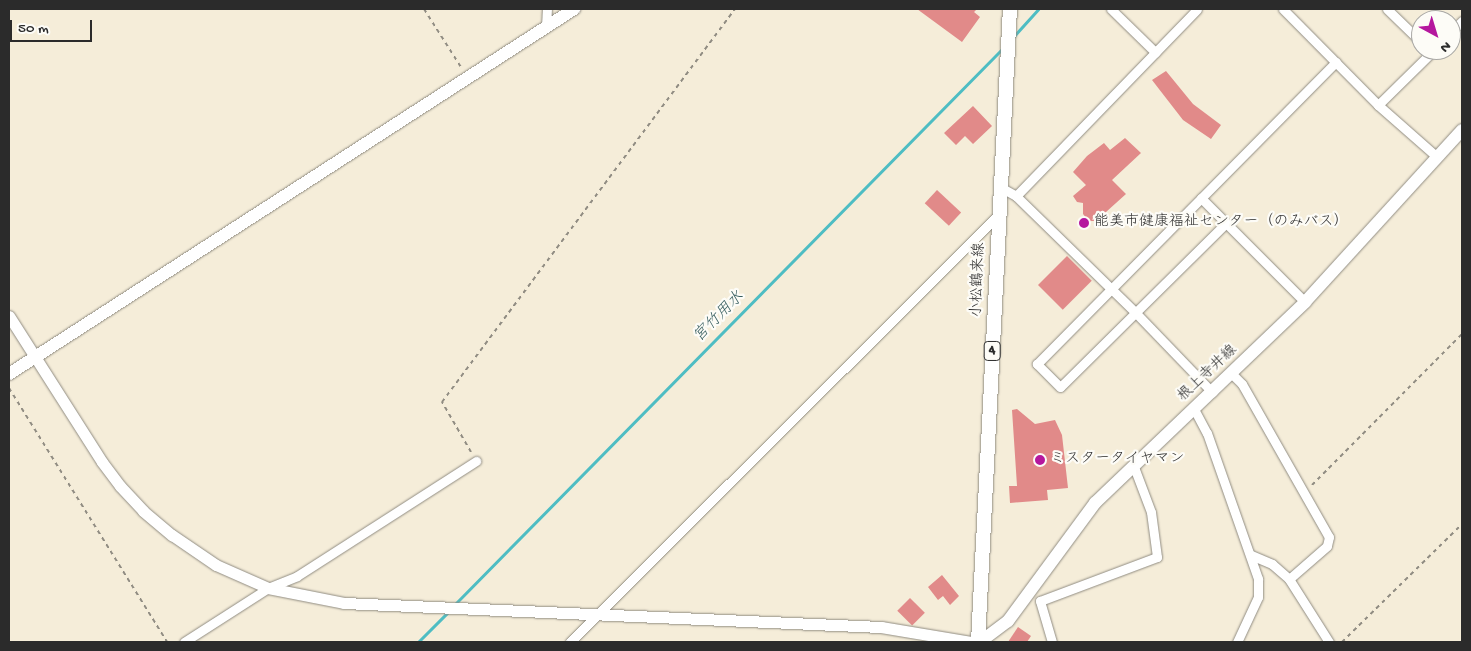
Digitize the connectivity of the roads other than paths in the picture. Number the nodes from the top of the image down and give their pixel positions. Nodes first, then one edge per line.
1 (547, 9) edge
2 (574, 9) edge
3 (1010, 9) edge
4 (1111, 9) edge
5 (1198, 9) edge
6 (1283, 9) edge
7 (1387, 9) edge
8 (546, 28) junction
9 (1411, 32) edge
10 (1155, 52) junction
11 (1422, 60) edge
12 (1336, 62) junction
13 (1378, 105) junction
14 (1462, 130) edge
15 (1436, 156) junction
16 (1000, 187) junction
17 (1016, 196) junction
18 (1201, 198) junction
19 (998, 215) junction
20 (1226, 223) junction
21 (1112, 290) junction
22 (1305, 302) junction
23 (1136, 313) junction
24 (9, 316) edge
25 (35, 357) junction
26 (9, 374) edge
27 (1232, 374) junction
28 (1212, 392) junction
29 (1194, 409) junction
30 (476, 461) road end
31 (1134, 467) junction
32 (1251, 555) junction
33 (1289, 579) junction
34 (268, 588) junction
35 (596, 614) junction
36 (186, 642) edge
37 (570, 642) edge
38 (971, 642) edge
39 (979, 642) edge
40 (1052, 642) edge
41 (1237, 642) edge
42 (1329, 642) edge

1 - 8 street
2 - 8 main road
3 - 16 main road, 小松鶴来線 / 4
4 - 10 street
5 - 10 street
6 - 12 street
7 - 9 street
8 - 25 main road
10 - 17 street
11 - 13 street
12 - 13 street
12 - 18 street
13 - 15 street
14 - 15 main road, 根上寺井線
15 - 22 main road, 根上寺井線
16 - 17 street
16 - 19 main road, 小松鶴来線 / 4
17 - 21 street
18 - 20 street
18 - 21 street
19 - 35 street
19 - 39 main road, 小松鶴来線 / 4
20 - 22 street
20 - 23 street
21 - 23 street
21 - 23 street
22 - 27 main road, 根上寺井線
23 - 28 street
24 - 25 street
25 - 26 main road
25 - 34 street
27 - 28 main road, 根上寺井線
27 - 33 street
28 - 29 main road, 根上寺井線
29 - 31 main road, 根上寺井線
29 - 32 street
30 - 34 street
31 - 39 main road, 根上寺井線
31 - 40 street
32 - 33 street
32 - 41 street
33 - 42 street
34 - 35 street
34 - 36 street
35 - 37 street
35 - 38 street

